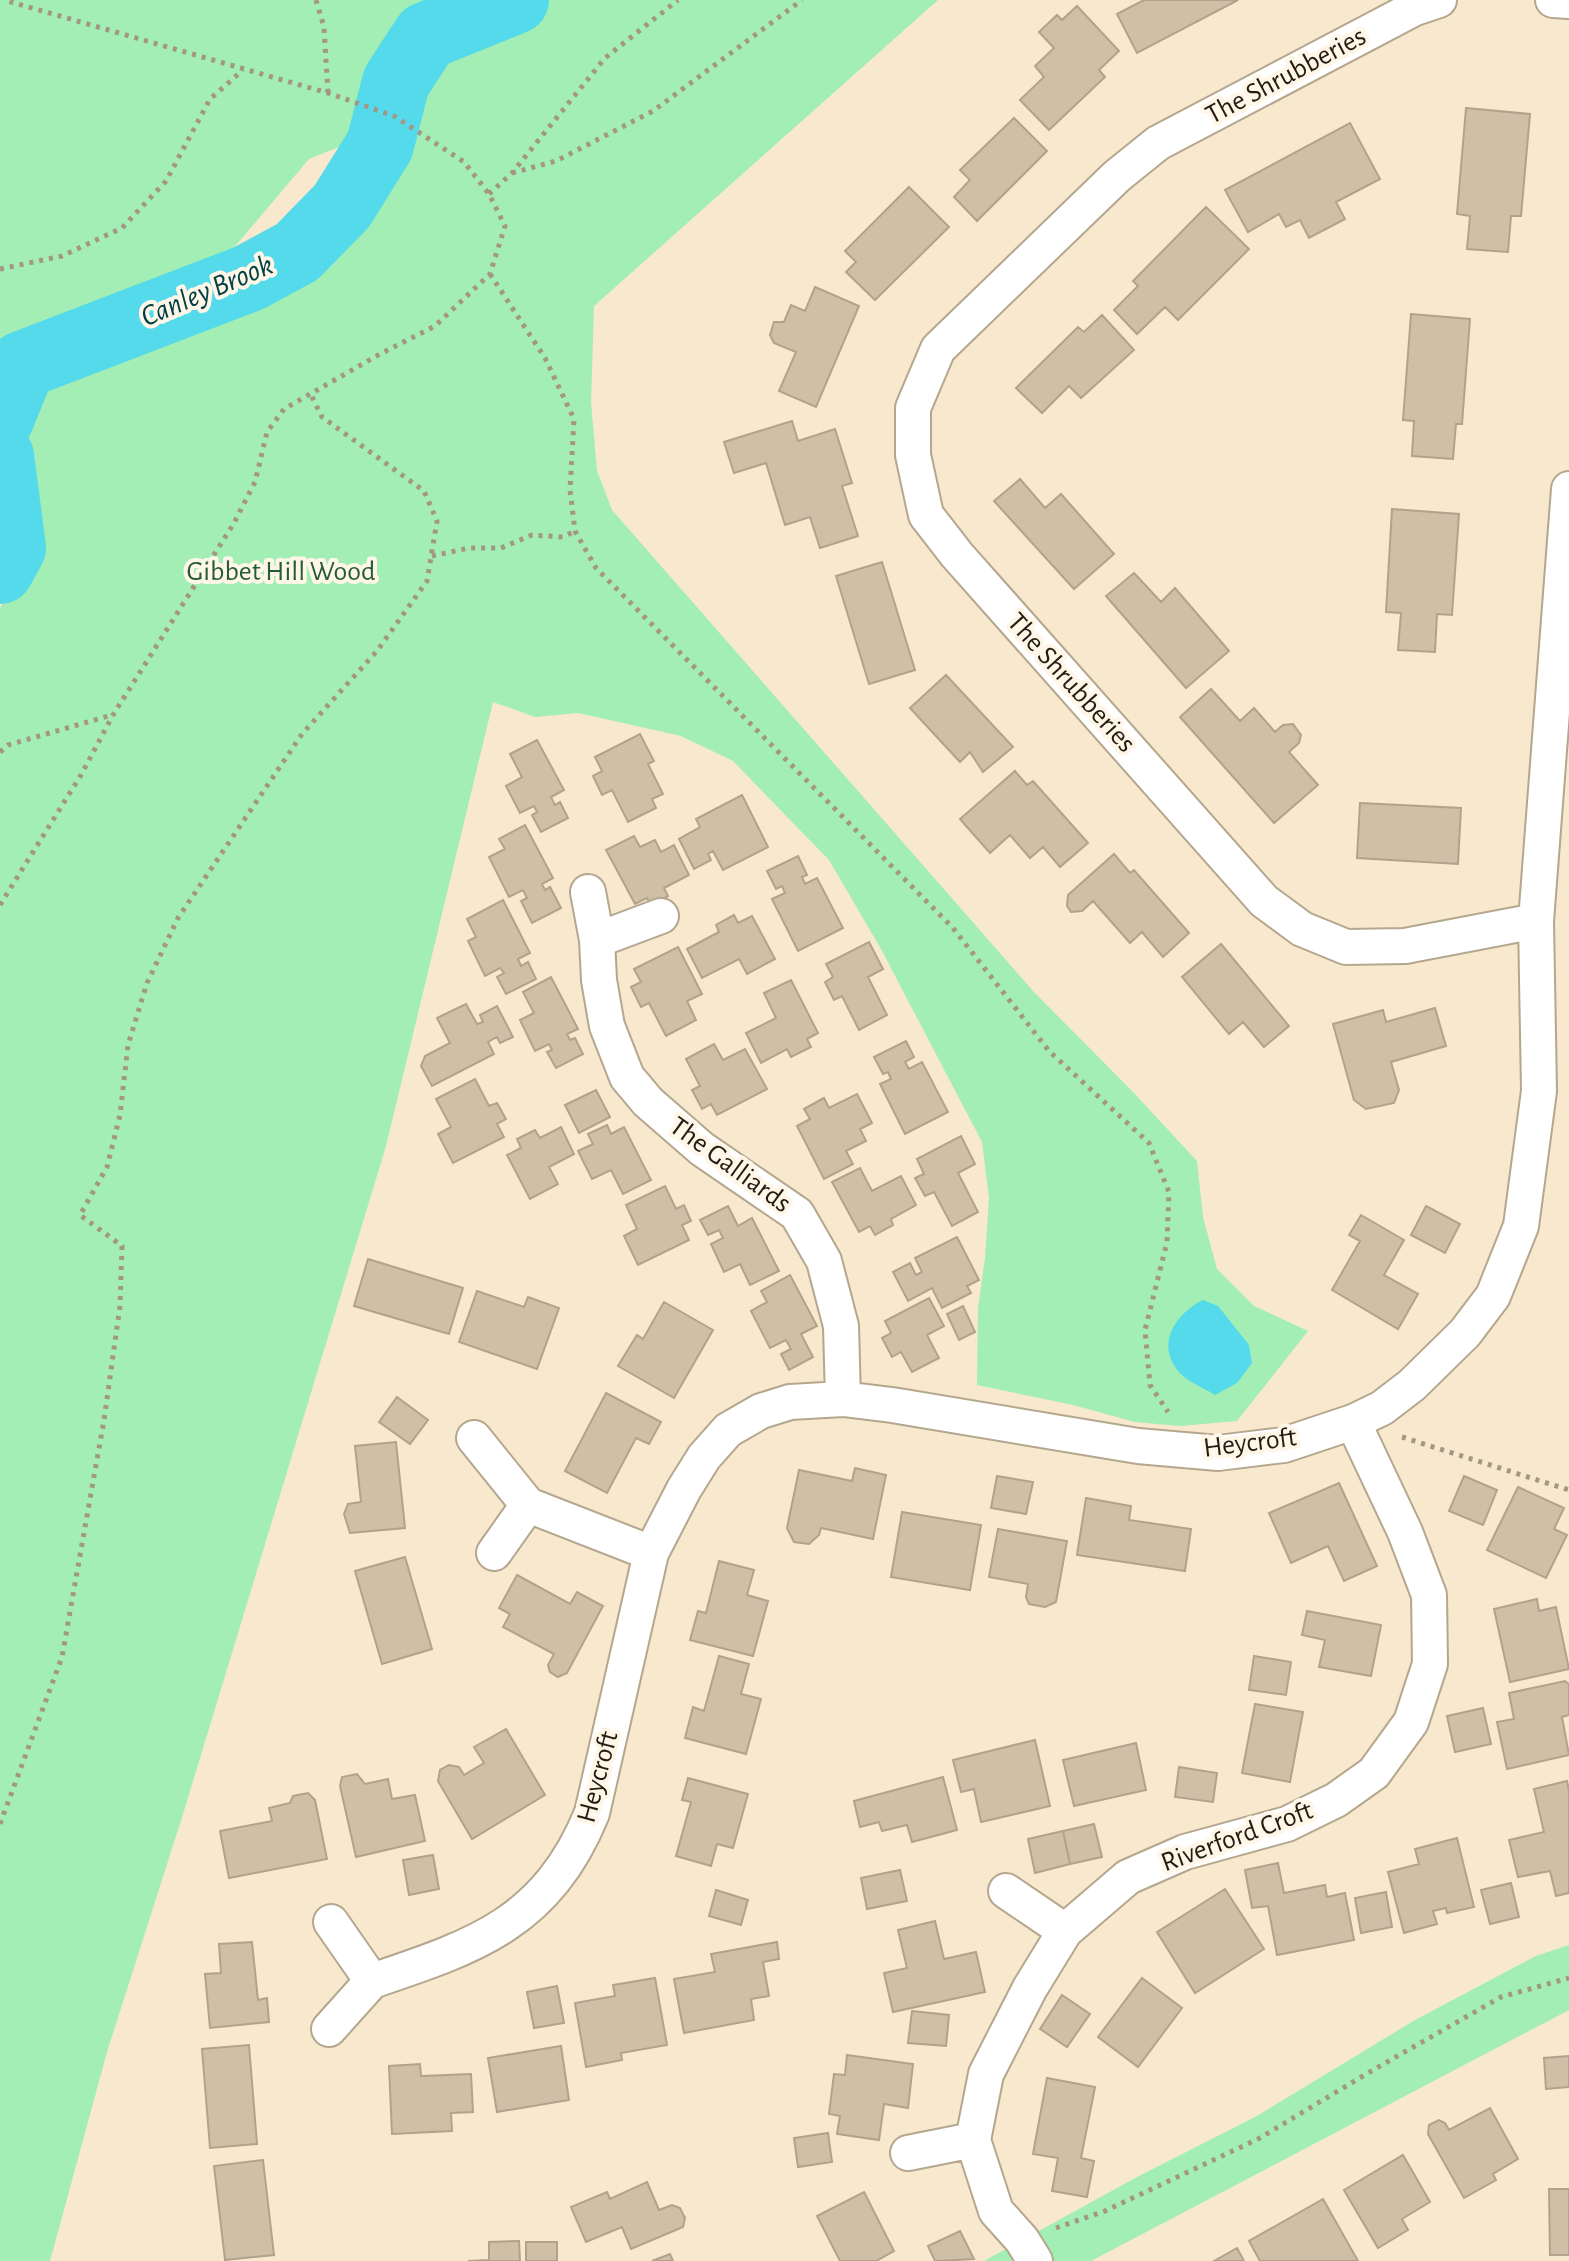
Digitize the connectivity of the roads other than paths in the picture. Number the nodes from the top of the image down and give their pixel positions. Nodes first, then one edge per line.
1 (1439, 0) edge
2 (1553, 0) edge
3 (1569, 1) edge
4 (1569, 489) edge
5 (588, 892) dead end
6 (661, 916) dead end
7 (1536, 921) junction
8 (597, 940) junction
9 (843, 1399) junction
10 (1353, 1422) junction
11 (474, 1438) dead end
12 (528, 1505) junction
13 (494, 1553) dead end
14 (651, 1553) junction
15 (1006, 1891) dead end
16 (331, 1922) dead end
17 (1065, 1931) junction
18 (372, 1981) junction
19 (329, 2029) dead end
20 (973, 2140) junction
21 (908, 2153) dead end
22 (1028, 2251) edge

1 - 7 street, The Shrubberies
2 - 3 street
4 - 7 street
5 - 8 street, The Galliards
6 - 8 street
7 - 10 street, Heycroft
8 - 9 street, The Galliards
9 - 10 street, Heycroft
9 - 14 street, Heycroft
10 - 17 street, Riverford Croft
11 - 12 street
12 - 13 street
12 - 14 street
14 - 18 street, Heycroft
15 - 17 street
16 - 18 street
17 - 20 street, Riverford Croft
18 - 19 street, Heycroft
20 - 21 street
20 - 22 street, Riverford Croft

